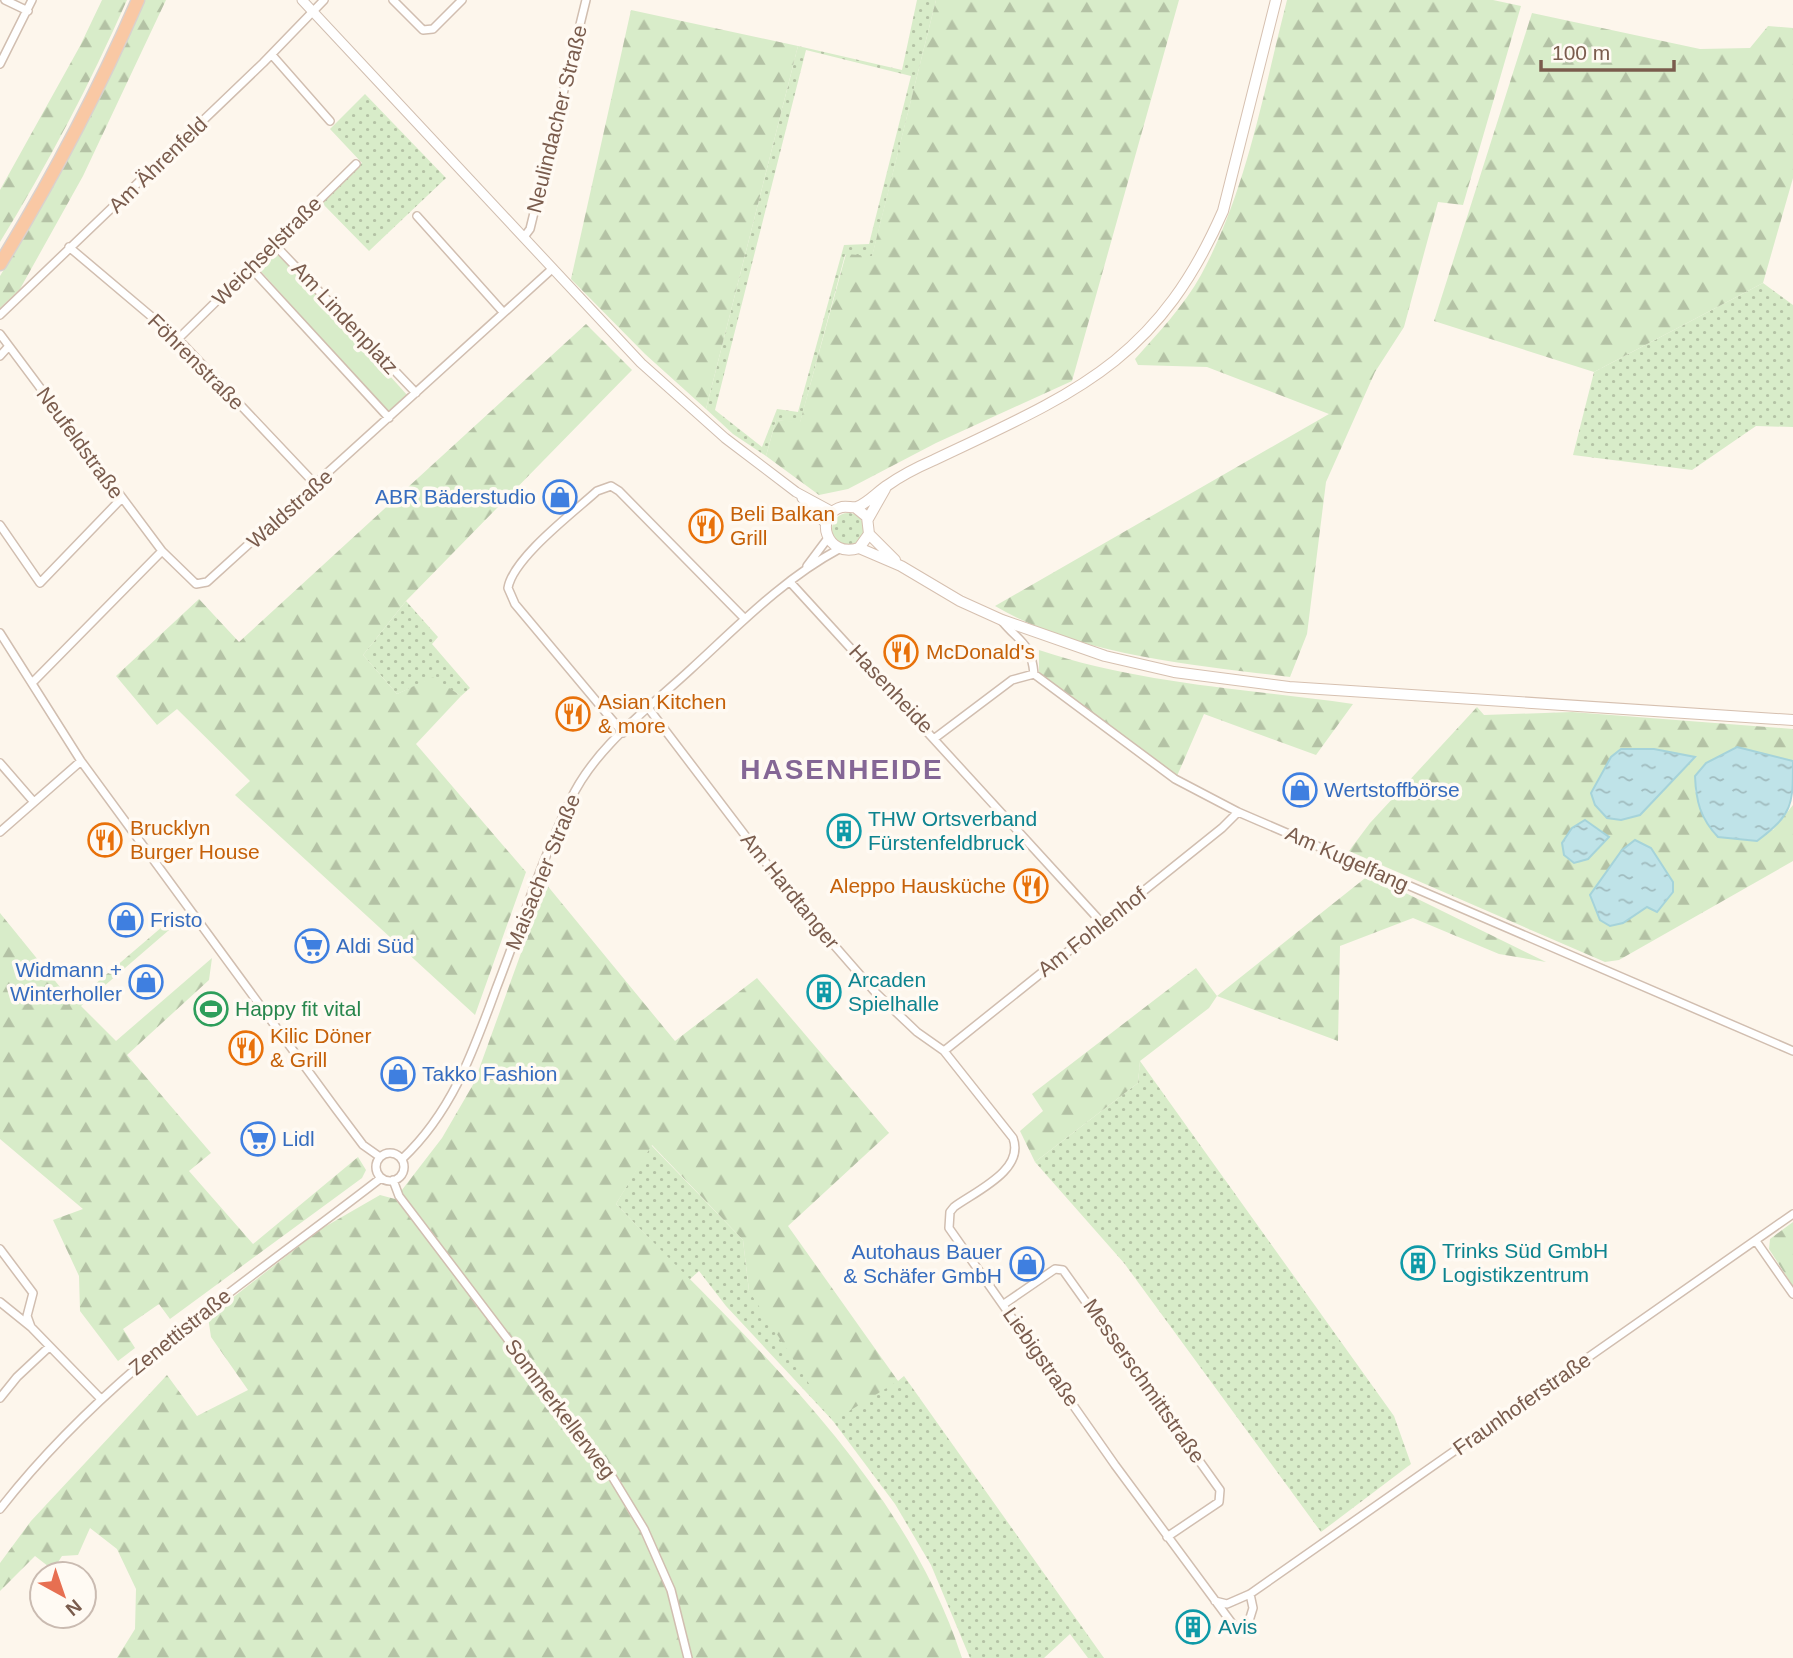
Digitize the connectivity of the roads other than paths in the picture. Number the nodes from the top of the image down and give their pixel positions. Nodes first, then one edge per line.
1 (5, 0) edge
2 (32, 0) edge
3 (138, 0) edge
4 (302, 0) edge
5 (324, 0) edge
6 (393, 0) edge
7 (462, 0) edge
8 (586, 0) edge
9 (1276, 0) edge
10 (27, 11) junction
11 (313, 12) junction
12 (272, 55) junction
13 (0, 64) edge
14 (330, 121) dead end
15 (356, 164) dead end
16 (417, 216) dead end
17 (524, 237) junction
18 (273, 243) junction
19 (69, 247) junction
20 (0, 264) edge
21 (249, 266) junction
22 (552, 269) junction
23 (502, 312) junction
24 (0, 314) edge
25 (0, 334) edge
26 (178, 339) junction
27 (9, 346) junction
28 (0, 356) edge
29 (416, 393) junction
30 (389, 418) junction
31 (888, 484) junction
32 (316, 485) junction
33 (796, 492) junction
34 (121, 499) junction
35 (856, 508) junction
36 (833, 512) junction
37 (868, 519) junction
38 (826, 524) junction
39 (0, 525) edge
40 (869, 534) junction
41 (828, 538) junction
42 (859, 548) junction
43 (839, 549) junction
44 (162, 551) junction
45 (901, 566) junction
46 (805, 569) junction
47 (790, 582) junction
48 (745, 619) junction
49 (1002, 620) junction
50 (0, 633) edge
51 (1034, 674) junction
52 (32, 683) junction
53 (649, 709) junction
54 (1793, 720) edge
55 (623, 733) junction
56 (935, 738) junction
57 (81, 761) junction
58 (0, 763) edge
59 (33, 801) junction
60 (1238, 811) junction
61 (0, 832) edge
62 (1102, 923) junction
63 (944, 1051) junction
64 (1793, 1051) edge
65 (1002, 1123) joint
66 (380, 1157) junction
67 (402, 1159) junction
68 (381, 1178) junction
69 (393, 1180) junction
70 (1793, 1214) edge
71 (1756, 1241) junction
72 (0, 1249) edge
73 (1793, 1294) edge
74 (0, 1302) edge
75 (1004, 1304) junction
76 (31, 1327) junction
77 (49, 1347) junction
78 (0, 1398) edge
79 (100, 1398) junction
80 (0, 1508) edge
81 (1167, 1537) junction
82 (1251, 1594) junction
83 (1214, 1601) junction
84 (688, 1658) edge

1 - 10 street
2 - 10 street
3 - 20 highway
4 - 11 street
5 - 11 street, Am Ährenfeld
6 - 7 street
8 - 17 street, Neulindacher Straße
9 - 31 main road
10 - 13 street
11 - 12 street, Am Ährenfeld
11 - 17 street
12 - 14 street
12 - 19 street, Am Ährenfeld
15 - 18 street, Weichselstraße
16 - 23 street
17 - 22 street
18 - 21 street, Weichselstraße
18 - 29 street, Am Lindenplatz
19 - 24 street, Am Ährenfeld
19 - 26 street, Föhrenstraße
21 - 26 street, Weichselstraße
21 - 30 street, Am Lindenplatz
22 - 23 street, Waldstraße
22 - 33 street
23 - 29 street, Waldstraße
25 - 27 street, Neufeldstraße
26 - 32 street, Föhrenstraße
27 - 28 street
27 - 34 street, Neufeldstraße
29 - 30 street, Waldstraße
30 - 32 street, Waldstraße
31 - 35 main road
31 - 37 main road
32 - 44 street, Waldstraße
33 - 36 street
33 - 38 street
34 - 39 street
34 - 44 street, Neufeldstraße
35 - 36 main road
35 - 37 main road
36 - 38 main road
37 - 40 main road
38 - 41 main road
40 - 42 main road
40 - 45 main road
41 - 43 main road
41 - 46 street, Maisacher Straße
42 - 43 main road
42 - 45 main road
43 - 46 street, Maisacher Straße
44 - 52 street
45 - 49 main road
46 - 47 street, Maisacher Straße
47 - 48 street, Maisacher Straße
47 - 56 street, Hasenheide
48 - 53 street, Maisacher Straße
48 - 55 street
49 - 51 street
49 - 54 main road
50 - 52 street
51 - 56 street
51 - 60 street, Am Kugelfang
52 - 57 street
53 - 55 street, Maisacher Straße
53 - 63 street, Am Hardtanger
55 - 67 street, Maisacher Straße
56 - 62 street, Hasenheide
57 - 59 street
57 - 66 street
58 - 59 street
59 - 61 street
60 - 62 street, Am Fohlenhof
60 - 64 street, Am Kugelfang
62 - 63 street, Am Fohlenhof
63 - 65 street, Am Hardtanger
65 - 75 street, Liebigstraße
66 - 67 street
66 - 68 street
67 - 69 street
68 - 69 street
68 - 79 street, Zenettistraße
69 - 84 street, Sommerkellerweg
70 - 71 street, Fraunhoferstraße
71 - 73 street
71 - 82 street, Fraunhoferstraße
72 - 76 street
74 - 76 street
75 - 81 street, Liebigstraße
75 - 81 street, Messerschmittstraße
76 - 77 street
77 - 78 street
77 - 79 street
79 - 80 street, Zenettistraße
81 - 83 street, Liebigstraße
82 - 83 street, Fraunhoferstraße
82 - 83 street

